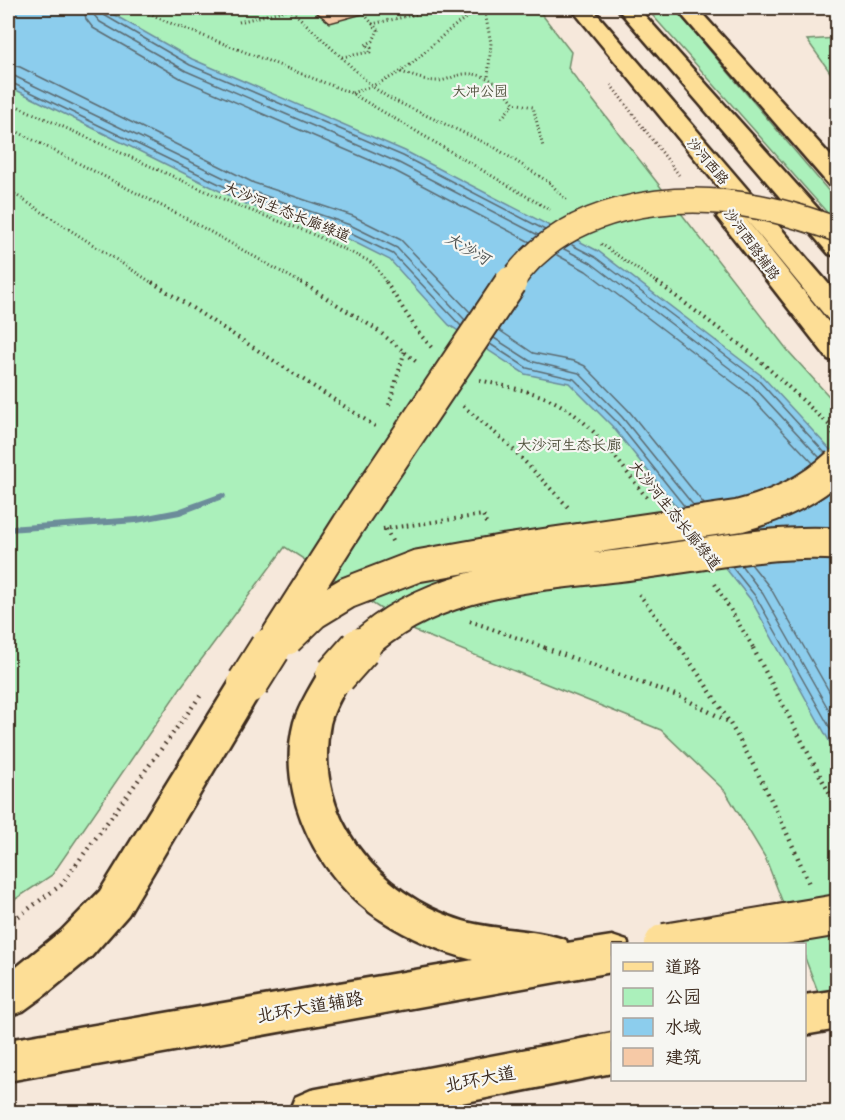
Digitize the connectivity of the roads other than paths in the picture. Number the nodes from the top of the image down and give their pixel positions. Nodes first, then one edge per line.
1 (581, 8) edge
2 (627, 8) edge
3 (686, 8) edge
4 (679, 127) junction
5 (837, 180) edge
6 (837, 230) edge
7 (837, 248) edge
8 (837, 313) edge
9 (837, 353) edge
10 (837, 464) edge
11 (837, 544) edge
12 (248, 683) junction
13 (824, 901) edge
14 (667, 943) edge
15 (611, 949) edge
16 (611, 954) edge
17 (8, 996) edge
18 (837, 1009) edge
19 (806, 1015) edge
20 (611, 1053) edge
21 (8, 1061) edge
22 (311, 1113) edge

1 - 4 main road, 沙河西路
2 - 7 main road
3 - 5 main road
4 - 8 main road, 沙河西路
4 - 9 main road, 沙河西路辅路
6 - 12 main road, bridge
10 - 12 main road, bridge
11 - 15 main road, bridge
12 - 17 main road
13 - 14 main road, bridge
16 - 21 main road, 北环大道辅路
18 - 19 main road
20 - 22 main road, 北环大道

